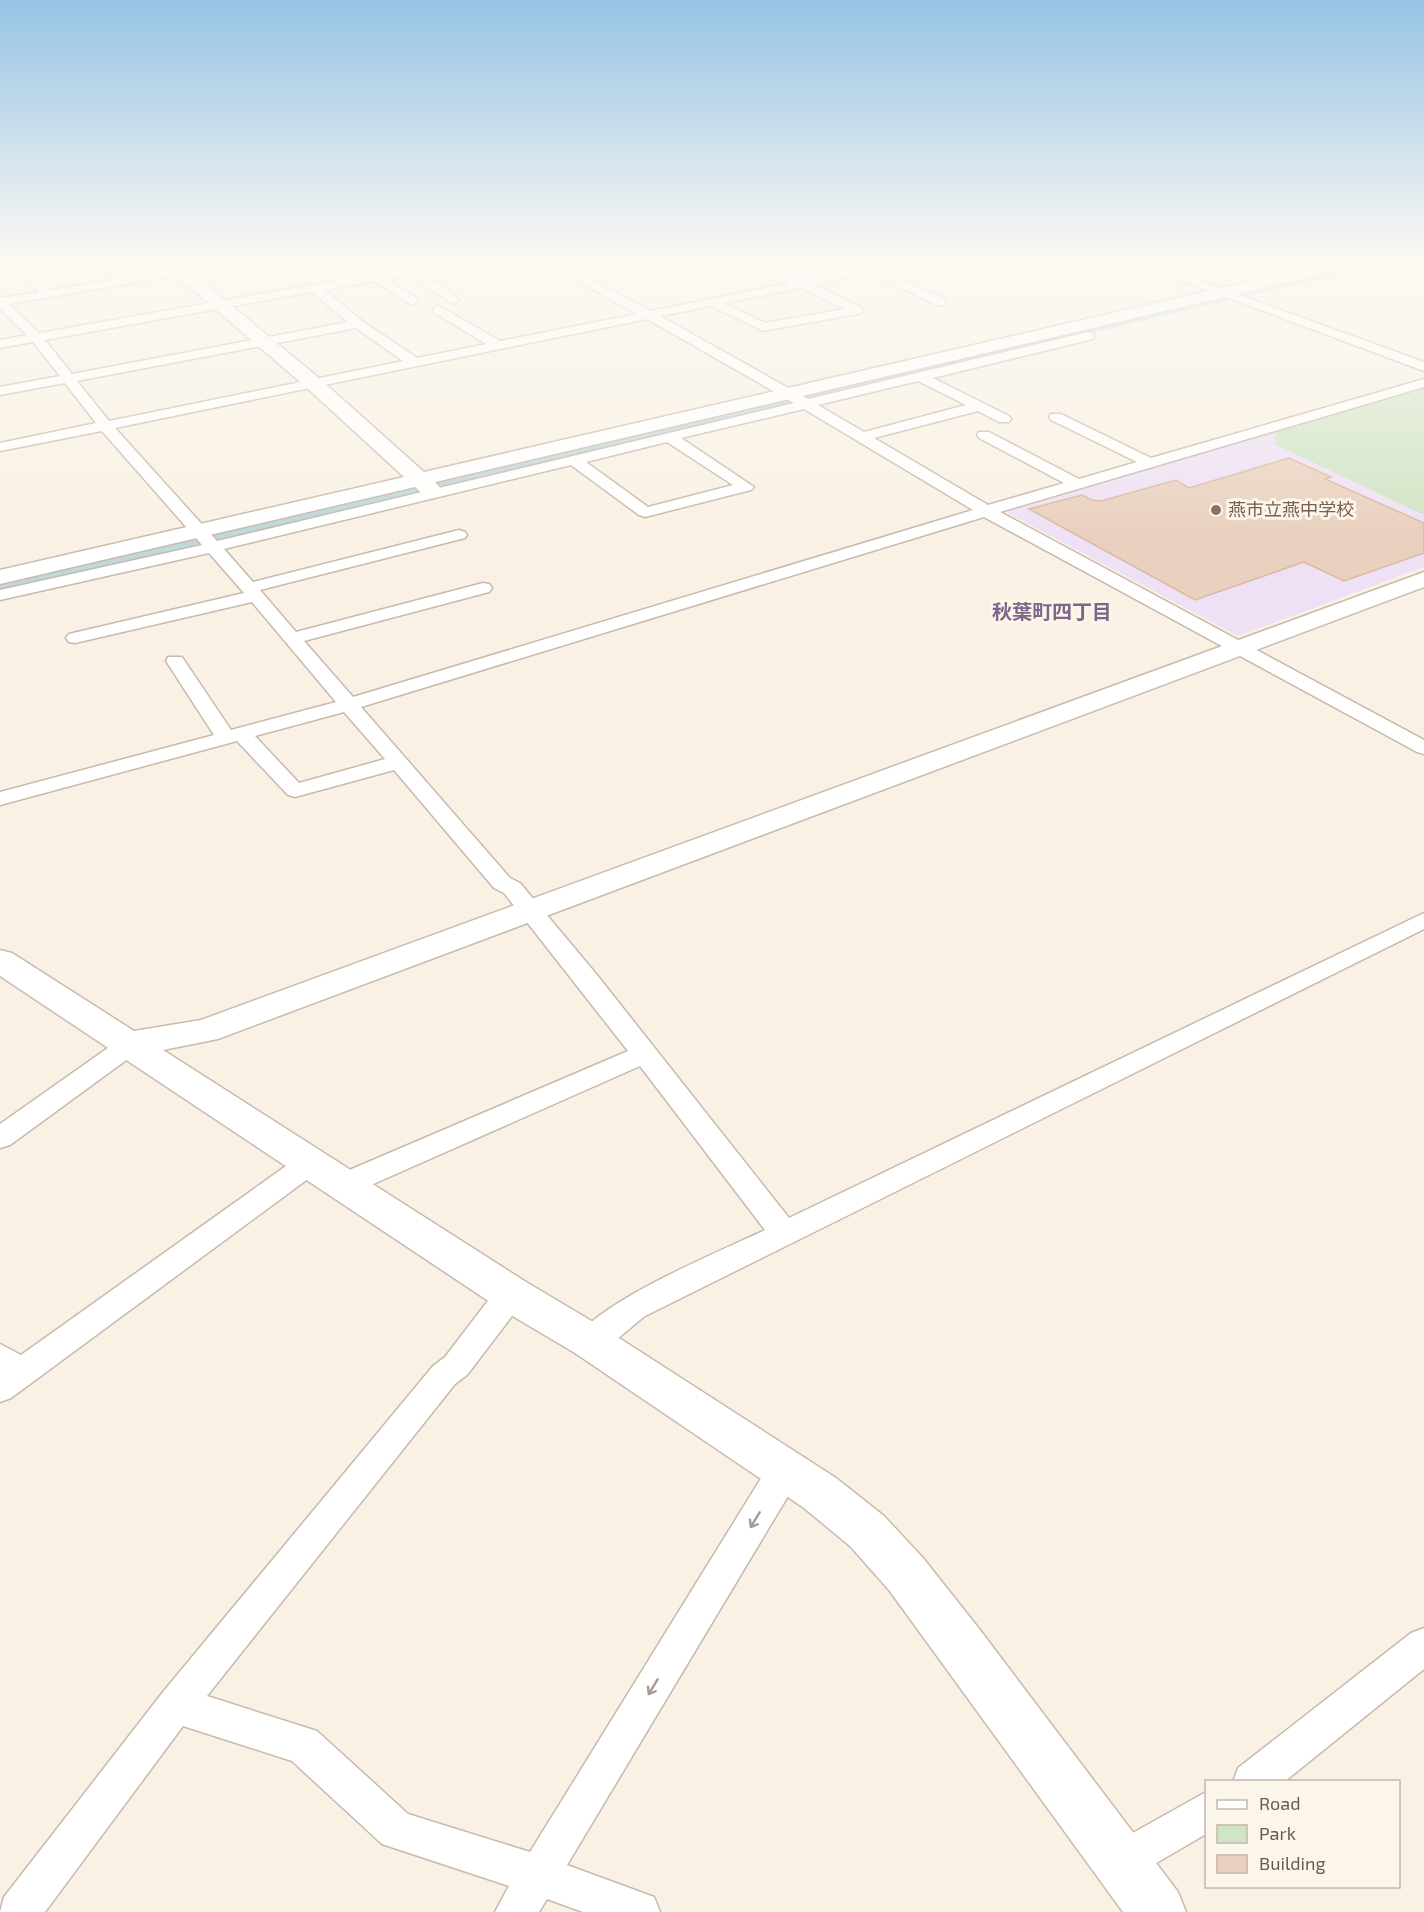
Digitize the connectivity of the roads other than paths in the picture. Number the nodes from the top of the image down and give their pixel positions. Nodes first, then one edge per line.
1 (48, 351) edge
2 (213, 351) edge
3 (274, 351) edge
4 (398, 351) edge
5 (472, 351) edge
6 (713, 351) edge
7 (1001, 351) edge
8 (1013, 351) edge
9 (1381, 351) edge
10 (415, 363) junction
11 (1424, 367) edge
12 (921, 377) junction
13 (69, 378) junction
14 (313, 383) junction
15 (1424, 383) edge
16 (0, 391) edge
17 (796, 399) junction
18 (977, 407) junction
19 (1056, 417) dead end
20 (1004, 420) dead end
21 (105, 425) junction
22 (984, 435) dead end
23 (669, 437) junction
24 (862, 437) junction
25 (0, 447) edge
26 (574, 460) junction
27 (1150, 463) junction
28 (1077, 484) junction
29 (428, 486) junction
30 (986, 511) junction
31 (459, 536) dead end
32 (206, 538) junction
33 (0, 577) edge
34 (1424, 579) edge
35 (483, 588) dead end
36 (253, 592) junction
37 (0, 595) edge
38 (75, 638) dead end
39 (293, 638) junction
40 (1238, 647) junction
41 (175, 661) dead end
42 (350, 704) junction
43 (234, 735) junction
44 (1424, 748) edge
45 (399, 762) junction
46 (0, 799) edge
47 (530, 911) junction
48 (1424, 920) edge
49 (0, 961) edge
50 (130, 1044) junction
51 (645, 1054) junction
52 (0, 1138) edge
53 (327, 1174) junction
54 (785, 1234) junction
55 (511, 1294) junction
56 (590, 1341) junction
57 (7, 1372) edge
58 (785, 1470) junction
59 (1424, 1646) edge
60 (176, 1705) junction
61 (1255, 1780) edge
62 (1205, 1813) edge
63 (1120, 1862) junction
64 (538, 1875) junction
65 (19, 1912) edge
66 (516, 1912) edge
67 (639, 1912) edge
68 (1158, 1912) edge

1 - 13 street
2 - 13 street
3 - 14 street
4 - 10 street
5 - 10 street
6 - 17 street
7 - 17 street
8 - 12 street
9 - 11 street
10 - 14 street
12 - 17 street
12 - 18 street
13 - 16 street
13 - 21 street
14 - 21 street
14 - 29 street
15 - 27 street
17 - 23 street
17 - 24 street
17 - 29 street
18 - 20 street
18 - 24 street
19 - 27 street
21 - 25 street
21 - 32 street
22 - 28 street
23 - 26 street
23 - 26 street
24 - 30 street
26 - 29 street
27 - 28 street
28 - 30 street
29 - 32 street
30 - 40 street
30 - 42 street
31 - 36 street
32 - 33 street
32 - 36 street
32 - 37 street
34 - 40 street
35 - 39 street
36 - 38 street
36 - 39 street
39 - 42 street
40 - 44 street
40 - 47 street
41 - 43 street
42 - 43 street
42 - 45 street
43 - 45 street
43 - 46 street
45 - 47 street
47 - 50 street
47 - 51 street
48 - 54 street
49 - 50 street
50 - 52 street
50 - 53 street
51 - 53 street
51 - 54 street
53 - 55 street
53 - 57 street
54 - 56 street
55 - 56 street
55 - 60 street
56 - 58 street
58 - 63 street
58 -> 64 street
59 - 61 street
60 - 64 street
60 - 65 street
62 - 63 street
63 - 68 street
64 - 66 street
64 - 67 street

